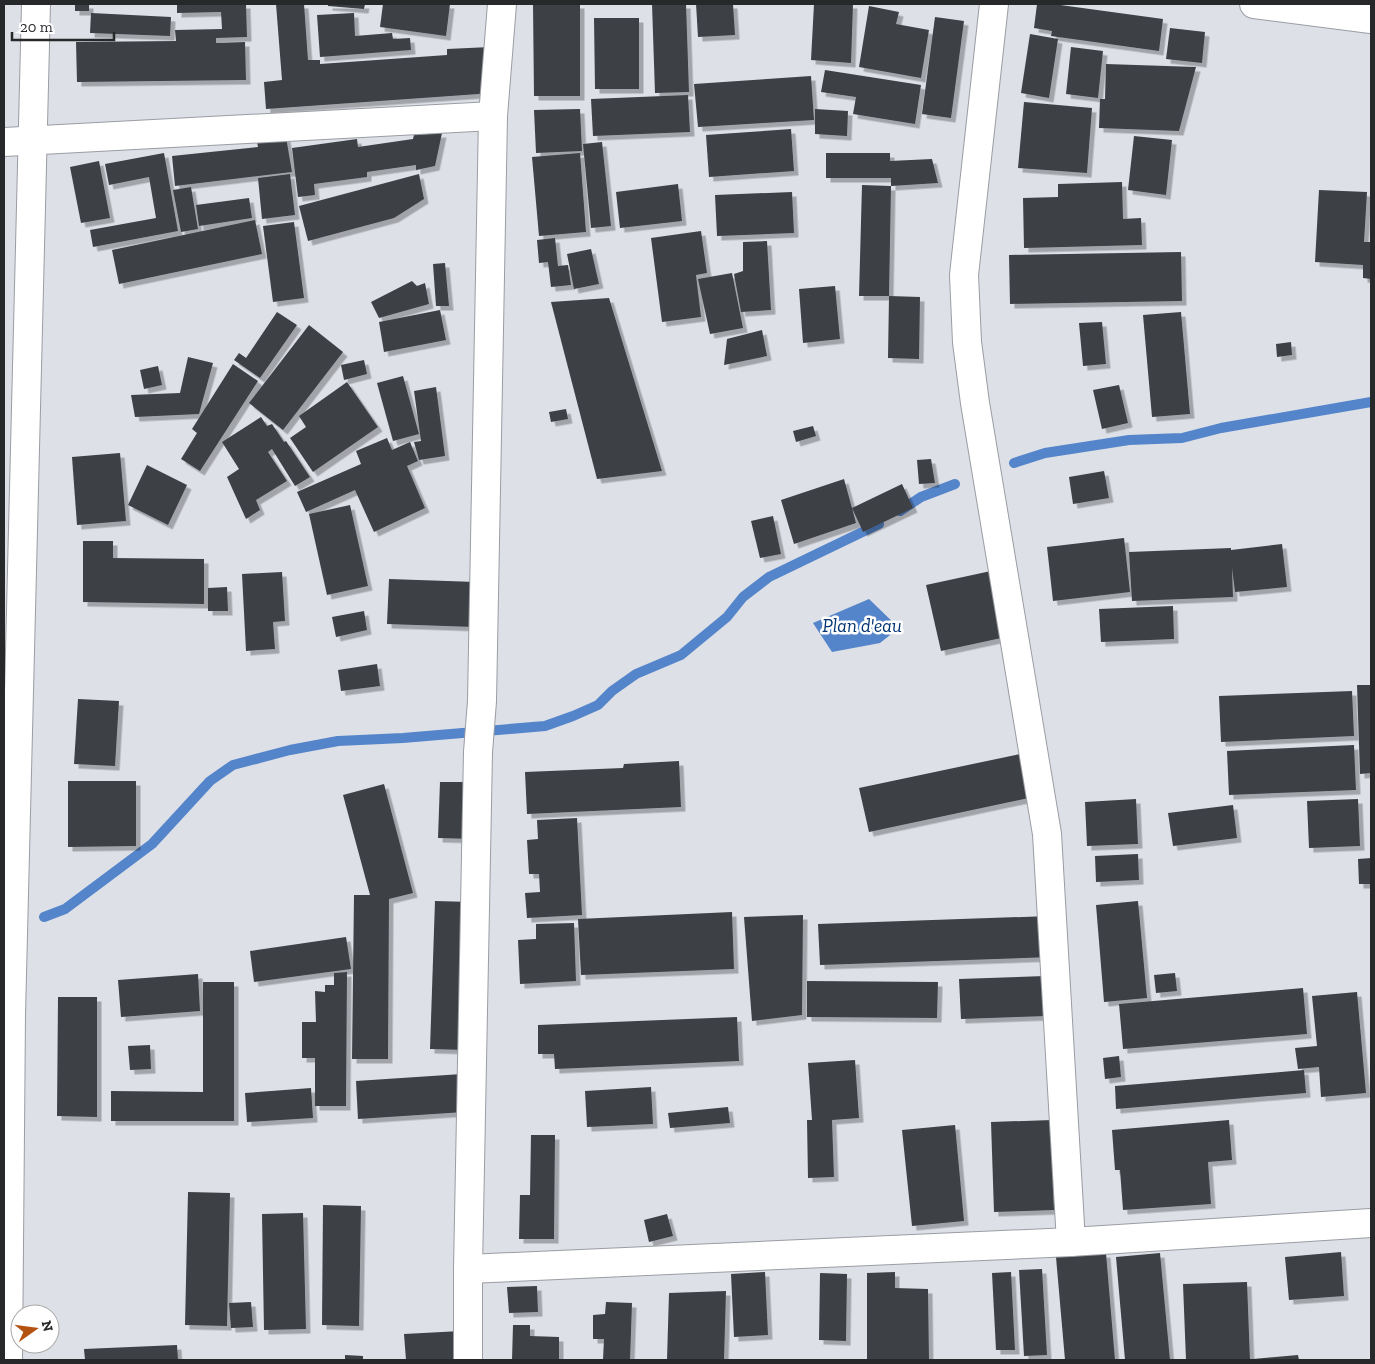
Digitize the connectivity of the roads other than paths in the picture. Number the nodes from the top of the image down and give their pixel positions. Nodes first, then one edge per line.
1 (36, 4) edge
2 (502, 4) edge
3 (994, 4) edge
4 (1254, 4) edge
5 (1371, 19) edge
6 (493, 116) junction
7 (33, 140) junction
8 (4, 142) edge
9 (13, 580) edge
10 (8, 1016) edge
11 (1371, 1223) edge
12 (1071, 1242) junction
13 (468, 1269) junction
14 (8, 1360) edge
15 (468, 1360) edge

1 - 7 street
2 - 6 street
3 - 12 street
4 - 5 street
6 - 7 street
6 - 13 street
7 - 8 street
7 - 9 street
9 - 10 street
10 - 14 street
11 - 12 street
12 - 13 street
13 - 15 street

